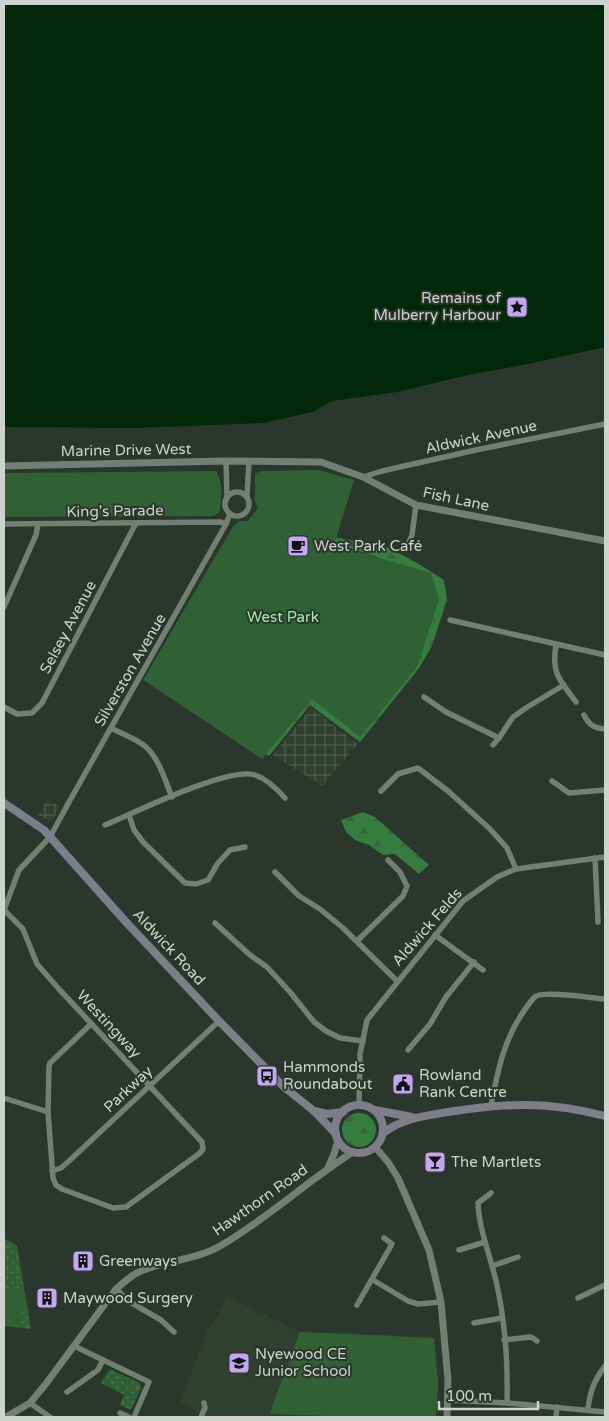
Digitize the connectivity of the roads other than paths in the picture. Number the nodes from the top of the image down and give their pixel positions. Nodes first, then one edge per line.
1 (605, 424) edge
2 (226, 461) junction
3 (249, 461) junction
4 (4, 466) edge
5 (363, 477) junction
6 (246, 496) junction
7 (227, 498) junction
8 (416, 505) junction
9 (230, 514) junction
10 (136, 523) junction
11 (4, 524) edge
12 (38, 524) junction
13 (226, 524) junction
14 (605, 541) edge
15 (408, 544) dead end
16 (4, 607) edge
17 (450, 620) dead end
18 (556, 645) junction
19 (605, 654) edge
20 (564, 685) junction
21 (424, 697) dead end
22 (576, 702) dead end
23 (4, 707) edge
24 (584, 715) dead end
25 (111, 728) junction
26 (605, 729) edge
27 (499, 738) junction
28 (493, 745) dead end
29 (552, 781) dead end
30 (605, 790) edge
31 (381, 791) dead end
32 (172, 797) junction
33 (285, 798) dead end
34 (4, 803) edge
35 (129, 815) junction
36 (105, 825) dead end
37 (50, 837) junction
38 (245, 847) dead end
39 (605, 857) edge
40 (595, 858) junction
41 (388, 860) dead end
42 (516, 868) junction
43 (275, 872) dead end
44 (4, 910) edge
45 (598, 922) dead end
46 (215, 923) dead end
47 (435, 935) junction
48 (357, 941) junction
49 (474, 962) junction
50 (483, 970) dead end
51 (397, 981) junction
52 (605, 999) edge
53 (219, 1021) junction
54 (91, 1024) junction
55 (362, 1041) junction
56 (408, 1050) dead end
57 (149, 1086) junction
58 (4, 1098) edge
59 (359, 1105) junction
60 (491, 1105) junction
61 (374, 1110) junction
62 (314, 1111) junction
63 (48, 1112) junction
64 (343, 1112) junction
65 (605, 1116) edge
66 (412, 1117) junction
67 (383, 1132) junction
68 (337, 1137) junction
69 (375, 1147) junction
70 (353, 1152) junction
71 (328, 1168) junction
72 (52, 1171) junction
73 (491, 1193) dead end
74 (384, 1238) dead end
75 (486, 1242) junction
76 (459, 1250) dead end
77 (518, 1257) dead end
78 (492, 1266) junction
79 (373, 1280) junction
80 (605, 1285) edge
81 (116, 1289) junction
82 (578, 1298) dead end
83 (441, 1302) junction
84 (357, 1306) dead end
85 (502, 1318) junction
86 (474, 1323) dead end
87 (174, 1332) dead end
88 (504, 1340) junction
89 (537, 1341) dead end
90 (74, 1346) junction
91 (103, 1360) junction
92 (605, 1366) edge
93 (67, 1392) dead end
94 (448, 1400) junction
95 (30, 1403) junction
96 (204, 1403) dead end
97 (507, 1403) junction
98 (557, 1407) junction
99 (588, 1409) junction
100 (605, 1412) edge
101 (120, 1413) dead end
102 (202, 1416) edge
103 (6, 1417) edge
104 (50, 1417) edge
105 (129, 1417) edge
106 (134, 1417) edge
107 (447, 1417) edge
108 (556, 1417) edge

1 - 5 street, Aldwick Avenue
2 - 3 street, Marine Drive West
2 - 4 street, Marine Drive West
2 - 7 street
3 - 5 street, Fish Lane
3 - 6 street
5 - 8 street, Fish Lane
6 - 7 street
6 - 9 street
7 - 9 street
8 - 14 street, Fish Lane
8 - 15 street
9 - 13 street, Silverston Avenue
10 - 12 street, King's Parade
10 - 13 street, King's Parade
10 - 23 street, Selsey Avenue
11 - 12 street, King's Parade
12 - 16 street
13 - 25 street, Silverston Avenue
17 - 18 street
18 - 19 street
18 - 20 street
20 - 22 street
20 - 27 street
21 - 27 street
24 - 26 street
25 - 32 street
25 - 37 street, Silverston Avenue
27 - 28 street
29 - 30 street
31 - 42 street
32 - 33 street
32 - 35 street
34 - 37 main road, Aldwick Road
35 - 36 street
35 - 38 street
37 - 44 street, Silverston Avenue
37 - 53 main road, Aldwick Road
39 - 40 street, Aldwick Felds
40 - 42 street, Aldwick Felds
40 - 45 street
41 - 48 street
42 - 47 street, Aldwick Felds
43 - 48 street
44 - 54 street, Westingway
46 - 55 street
47 - 49 street
47 - 51 street, Aldwick Felds
48 - 51 street
49 - 50 street
49 - 56 street
51 - 55 street, Aldwick Felds
52 - 60 street
53 - 57 street, Parkway
53 - 62 main road, Aldwick Road
54 - 57 street, Westingway
54 - 63 street
55 - 59 street, Aldwick Felds
57 - 72 street, Parkway
57 - 72 street, Westingway
58 - 63 street
59 - 61 main road
59 - 64 main road
60 - 65 main road
60 - 66 main road
61 - 66 main road
61 - 67 main road
62 - 64 main road
62 - 68 main road, Aldwick Road
63 - 72 street
64 - 68 main road
66 - 67 main road
67 - 69 main road
68 - 70 main road
68 - 71 street
69 - 70 main road
69 - 83 street
70 - 71 street, Hawthorn Road
71 - 81 street, Hawthorn Road
73 - 75 street
74 - 79 street
75 - 76 street
75 - 78 street
77 - 78 street
78 - 85 street
79 - 83 street
79 - 84 street
80 - 82 street
81 - 87 street
81 - 90 street, Hawthorn Road
83 - 94 street
85 - 86 street
85 - 88 street
88 - 89 street
88 - 97 street
90 - 91 street
90 - 95 street, Hawthorn Road
91 - 93 street
91 - 106 street
92 - 99 street
94 - 97 street
94 - 107 street
95 - 103 street, Hawthorn Road
95 - 104 street
96 - 102 street
97 - 98 street
98 - 99 street
98 - 108 street
99 - 100 street
101 - 105 street

